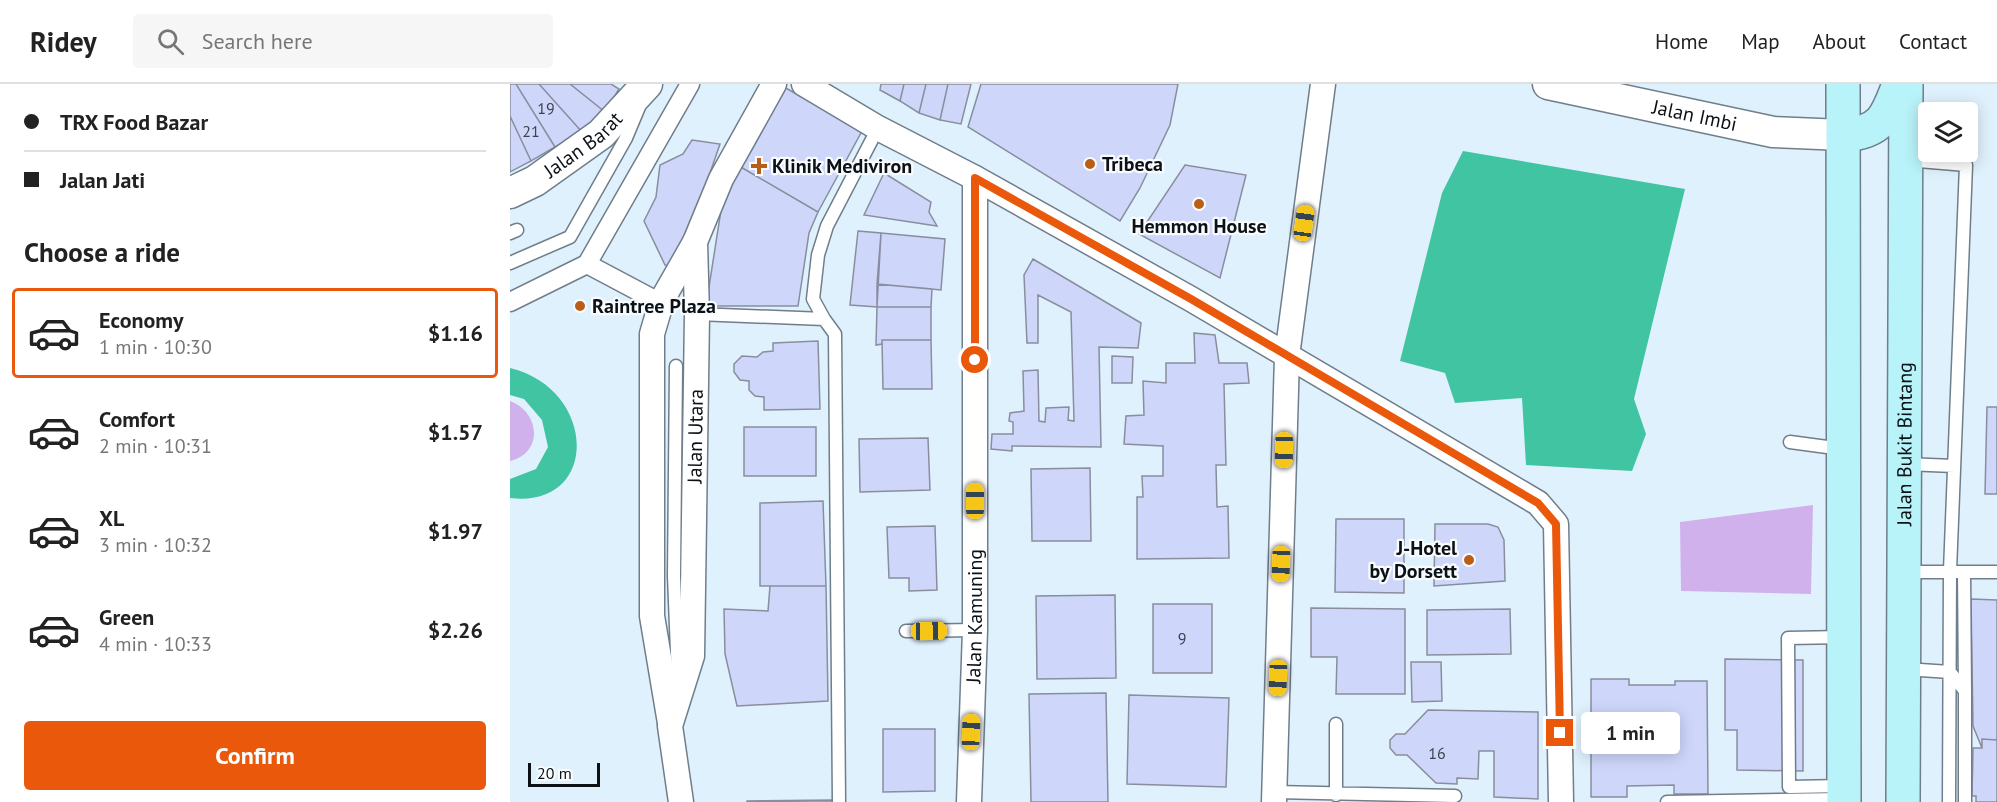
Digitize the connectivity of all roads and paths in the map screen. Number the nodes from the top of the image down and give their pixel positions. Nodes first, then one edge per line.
1 (648, 84) edge
2 (690, 84) edge
3 (774, 84) edge
4 (804, 84) edge
5 (1323, 84) edge
6 (1548, 84) edge
7 (1843, 84) edge
8 (1899, 84) edge
9 (1906, 84) edge
10 (878, 128) junction
11 (1843, 135) junction
12 (1906, 160) junction
13 (975, 178) junction
14 (510, 193) edge
15 (695, 242) junction
16 (510, 263) edge
17 (587, 264) junction
18 (653, 299) dead end
19 (510, 302) edge
20 (697, 314) junction
21 (824, 319) junction
22 (1287, 356) junction
23 (676, 366) dead end
24 (1790, 442) dead end
25 (1844, 449) junction
26 (1904, 464) junction
27 (1954, 466) junction
28 (1950, 571) junction
29 (1904, 572) junction
30 (1964, 572) junction
31 (1997, 572) edge
32 (975, 630) junction
33 (906, 631) dead end
34 (1844, 637) junction
35 (1904, 669) junction
36 (1950, 672) junction
37 (1965, 691) junction
38 (679, 697) junction
39 (1336, 724) dead end
40 (670, 726) junction
41 (1336, 795) junction
42 (1455, 796) dead end
43 (1844, 796) edge
44 (1275, 797) edge
45 (681, 802) edge
46 (839, 802) edge
47 (969, 802) edge
48 (1561, 802) edge
49 (1667, 802) edge
50 (1903, 802) edge
51 (1949, 802) edge
52 (1965, 802) edge

1 - 14 street, Jalan Barat
1 - 16 lane
2 - 17 street
3 - 15 street, Jalan Utara
4 - 10 street
5 - 22 street
6 - 11 street, Jalan Imbi
7 - 11 main road
8 - 11 main road
9 - 12 main road, Jalan Bukit Bintang
10 - 13 street
10 - 21 lane
11 - 25 main road
12 - 26 main road, Jalan Bukit Bintang
12 - 27 lane
13 - 22 street
13 - 32 street, Jalan Kamuning
15 - 20 street, Jalan Utara
15 - 40 street
17 - 18 street
17 - 19 street
20 - 21 lane
20 - 38 street, Jalan Utara
21 - 46 lane
22 - 44 street
22 - 48 street
23 - 38 lane
24 - 25 lane
25 - 34 main road
26 - 27 lane
26 - 29 main road, Jalan Bukit Bintang
27 - 28 lane
28 - 29 lane
28 - 30 lane
28 - 36 lane
29 - 35 main road, Jalan Bukit Bintang
30 - 31 lane
30 - 37 lane
32 - 33 lane
32 - 47 street, Jalan Kamuning
34 - 43 main road
34 - 43 lane
35 - 36 lane
35 - 50 main road, Jalan Bukit Bintang
36 - 37 lane
36 - 51 lane
37 - 52 lane
38 - 40 street, Jalan Utara
39 - 41 lane
40 - 45 street, Jalan Utara
41 - 42 lane
41 - 44 lane
43 - 49 lane

